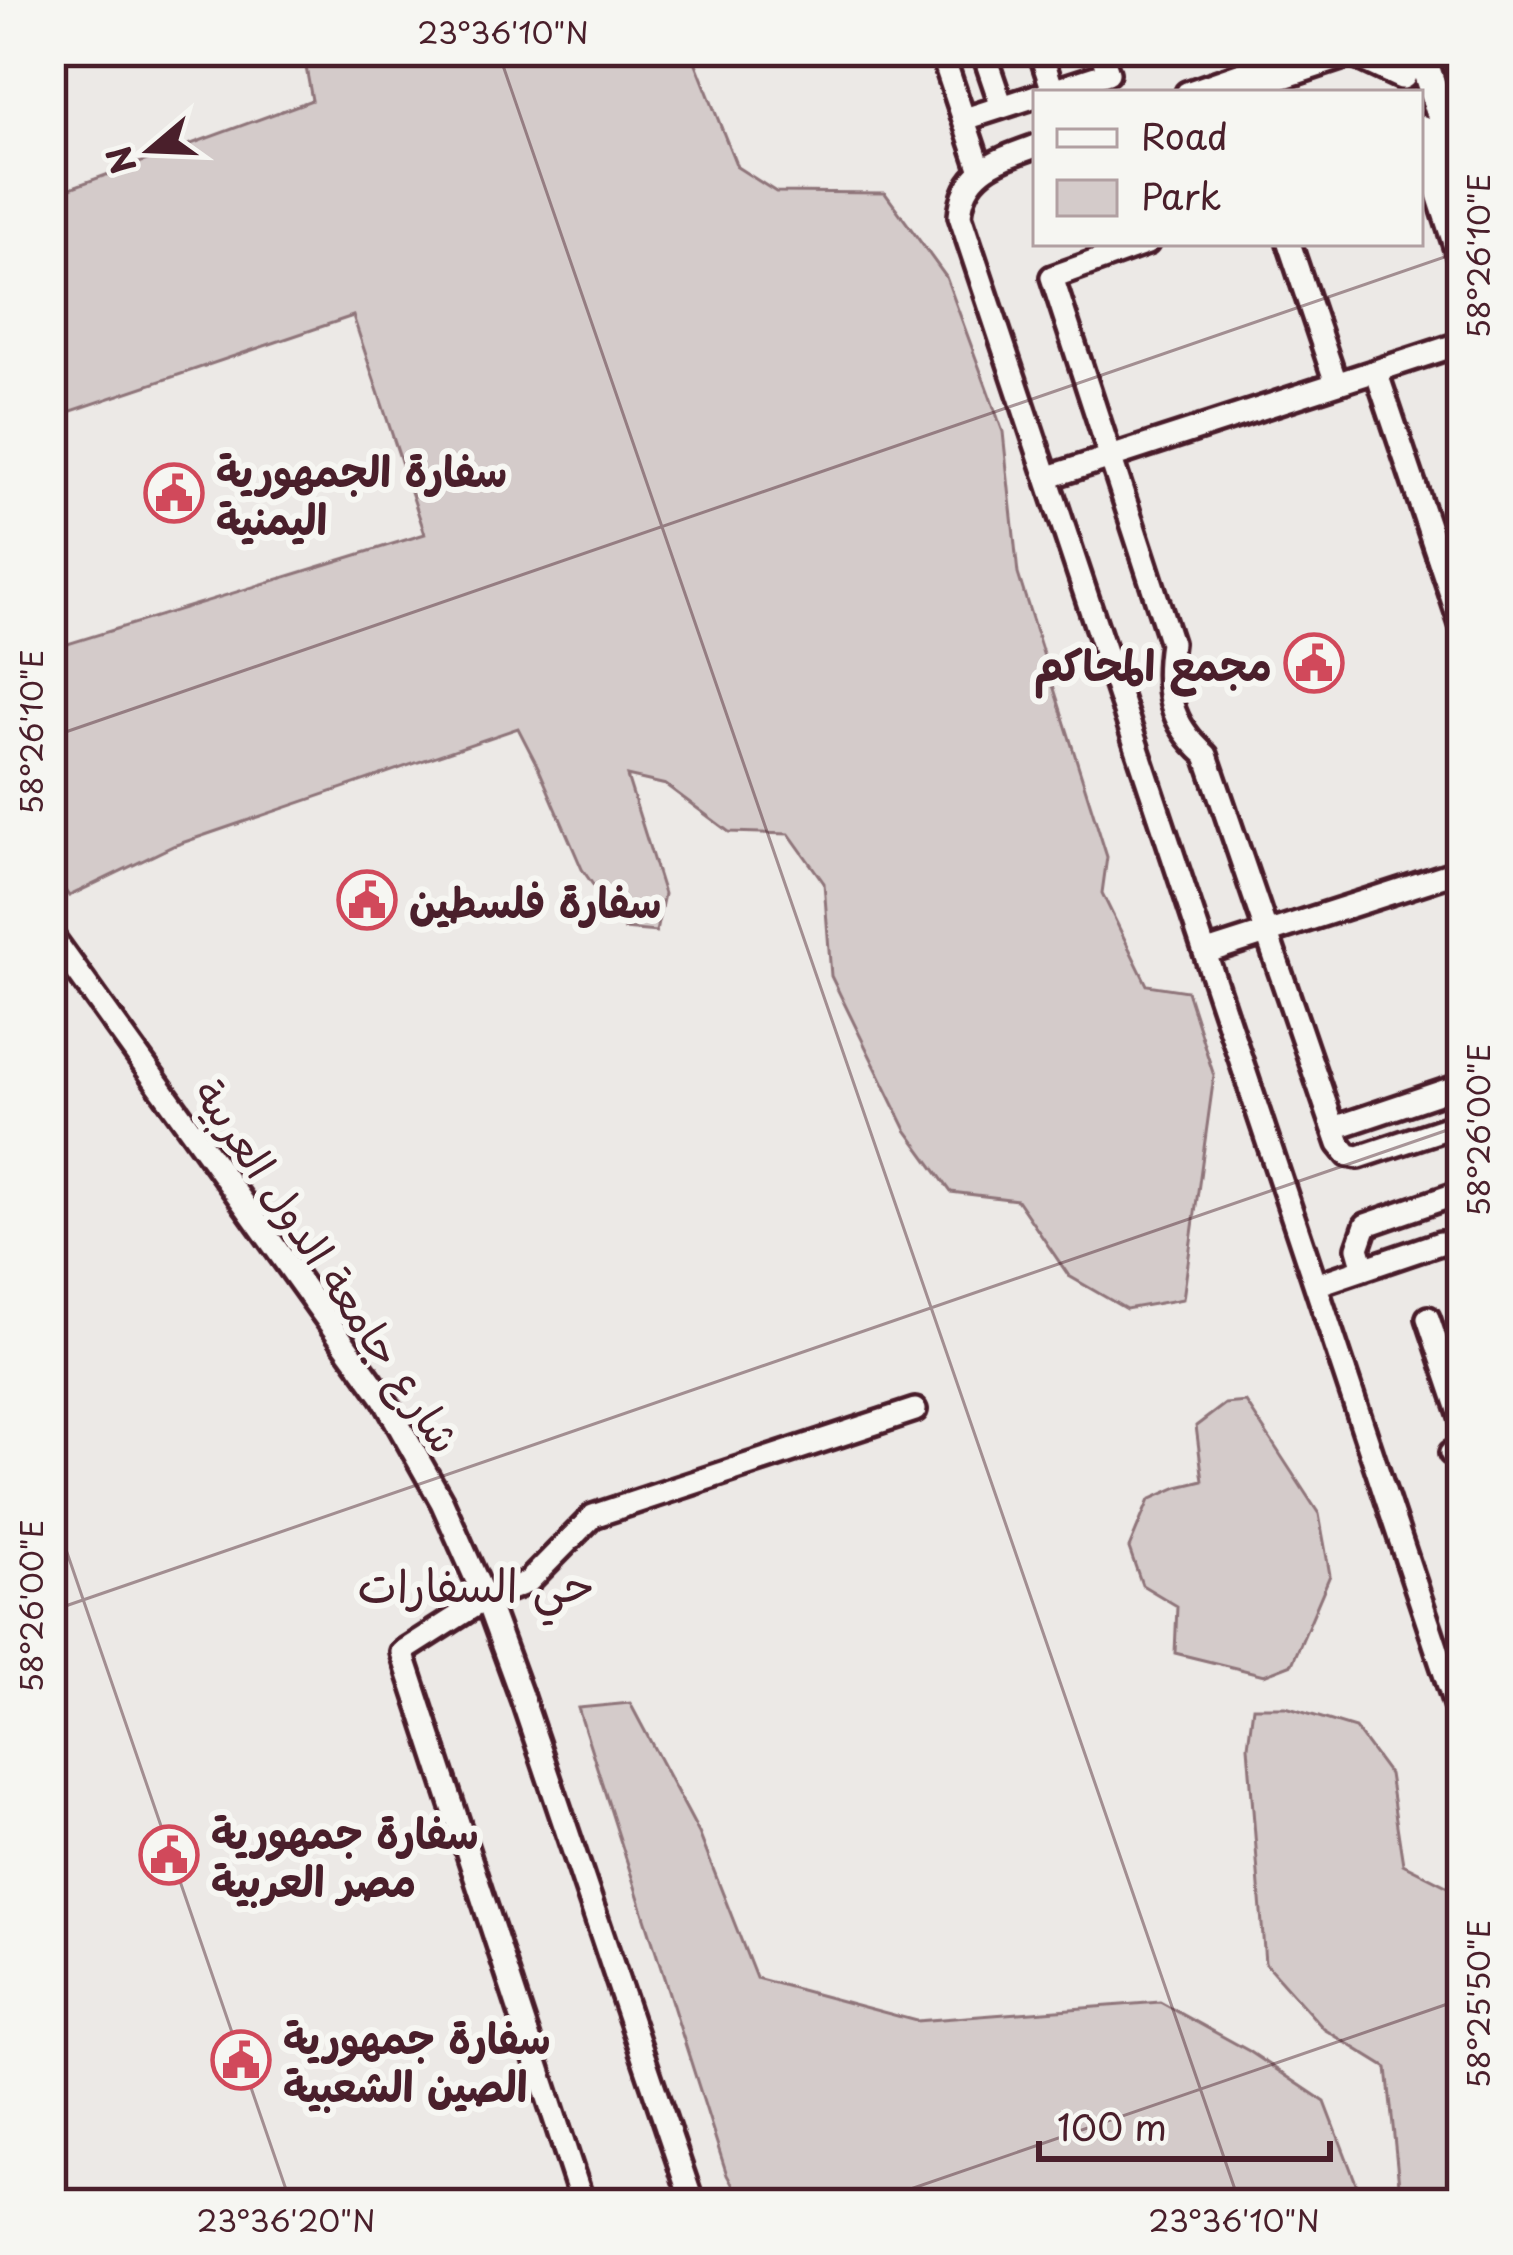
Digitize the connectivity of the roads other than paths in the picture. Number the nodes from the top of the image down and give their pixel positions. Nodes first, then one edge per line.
1 (941, 51) edge
2 (983, 51) edge
3 (1040, 51) edge
4 (1308, 51) edge
5 (1420, 51) edge
6 (1358, 52) edge
7 (1108, 72) edge
8 (1402, 73) edge
9 (1045, 90) edge
10 (1054, 90) edge
11 (1195, 90) edge
12 (1245, 90) edge
13 (1033, 97) edge
14 (1002, 107) junction
15 (965, 119) junction
16 (1423, 130) edge
17 (1423, 135) edge
18 (1033, 147) edge
19 (1033, 161) edge
20 (981, 171) junction
21 (1461, 172) edge
22 (1140, 246) edge
23 (1290, 246) edge
24 (1458, 246) edge
25 (1462, 343) edge
26 (1376, 371) junction
27 (1336, 383) junction
28 (1113, 456) junction
29 (1049, 478) junction
30 (1462, 627) edge
31 (1462, 869) edge
32 (1269, 932) junction
33 (51, 934) edge
34 (1207, 952) junction
35 (1462, 1085) edge
36 (1462, 1123) edge
37 (1334, 1128) junction
38 (1462, 1192) edge
39 (1460, 1241) edge
40 (1364, 1269) junction
41 (1316, 1285) junction
42 (1428, 1318) dead end
43 (915, 1410) dead end
44 (1462, 1419) edge
45 (485, 1599) junction
46 (1462, 1725) edge
47 (583, 2204) edge
48 (694, 2204) edge

1 - 15 street
2 - 14 street
3 - 9 street
4 - 11 street
5 - 21 main road
6 - 8 main road
6 - 12 street
7 - 10 street
13 - 14 street
14 - 15 street
15 - 20 street
16 - 21 main road
17 - 24 main road
18 - 20 street
19 - 20 street
20 - 29 street
21 - 24 main road
22 - 28 street
23 - 27 street
25 - 26 street
26 - 27 street
26 - 30 street
27 - 28 street
28 - 29 street
28 - 32 street
29 - 34 street
31 - 32 street
32 - 34 street
32 - 37 street
33 - 45 street, شارع جامعة الدول العربية
34 - 41 street
35 - 37 street
36 - 37 street
38 - 40 street
39 - 40 street
40 - 41 street
41 - 46 street
42 - 44 street
43 - 45 street
45 - 47 street
45 - 48 street, شارع جامعة الدول العربية

